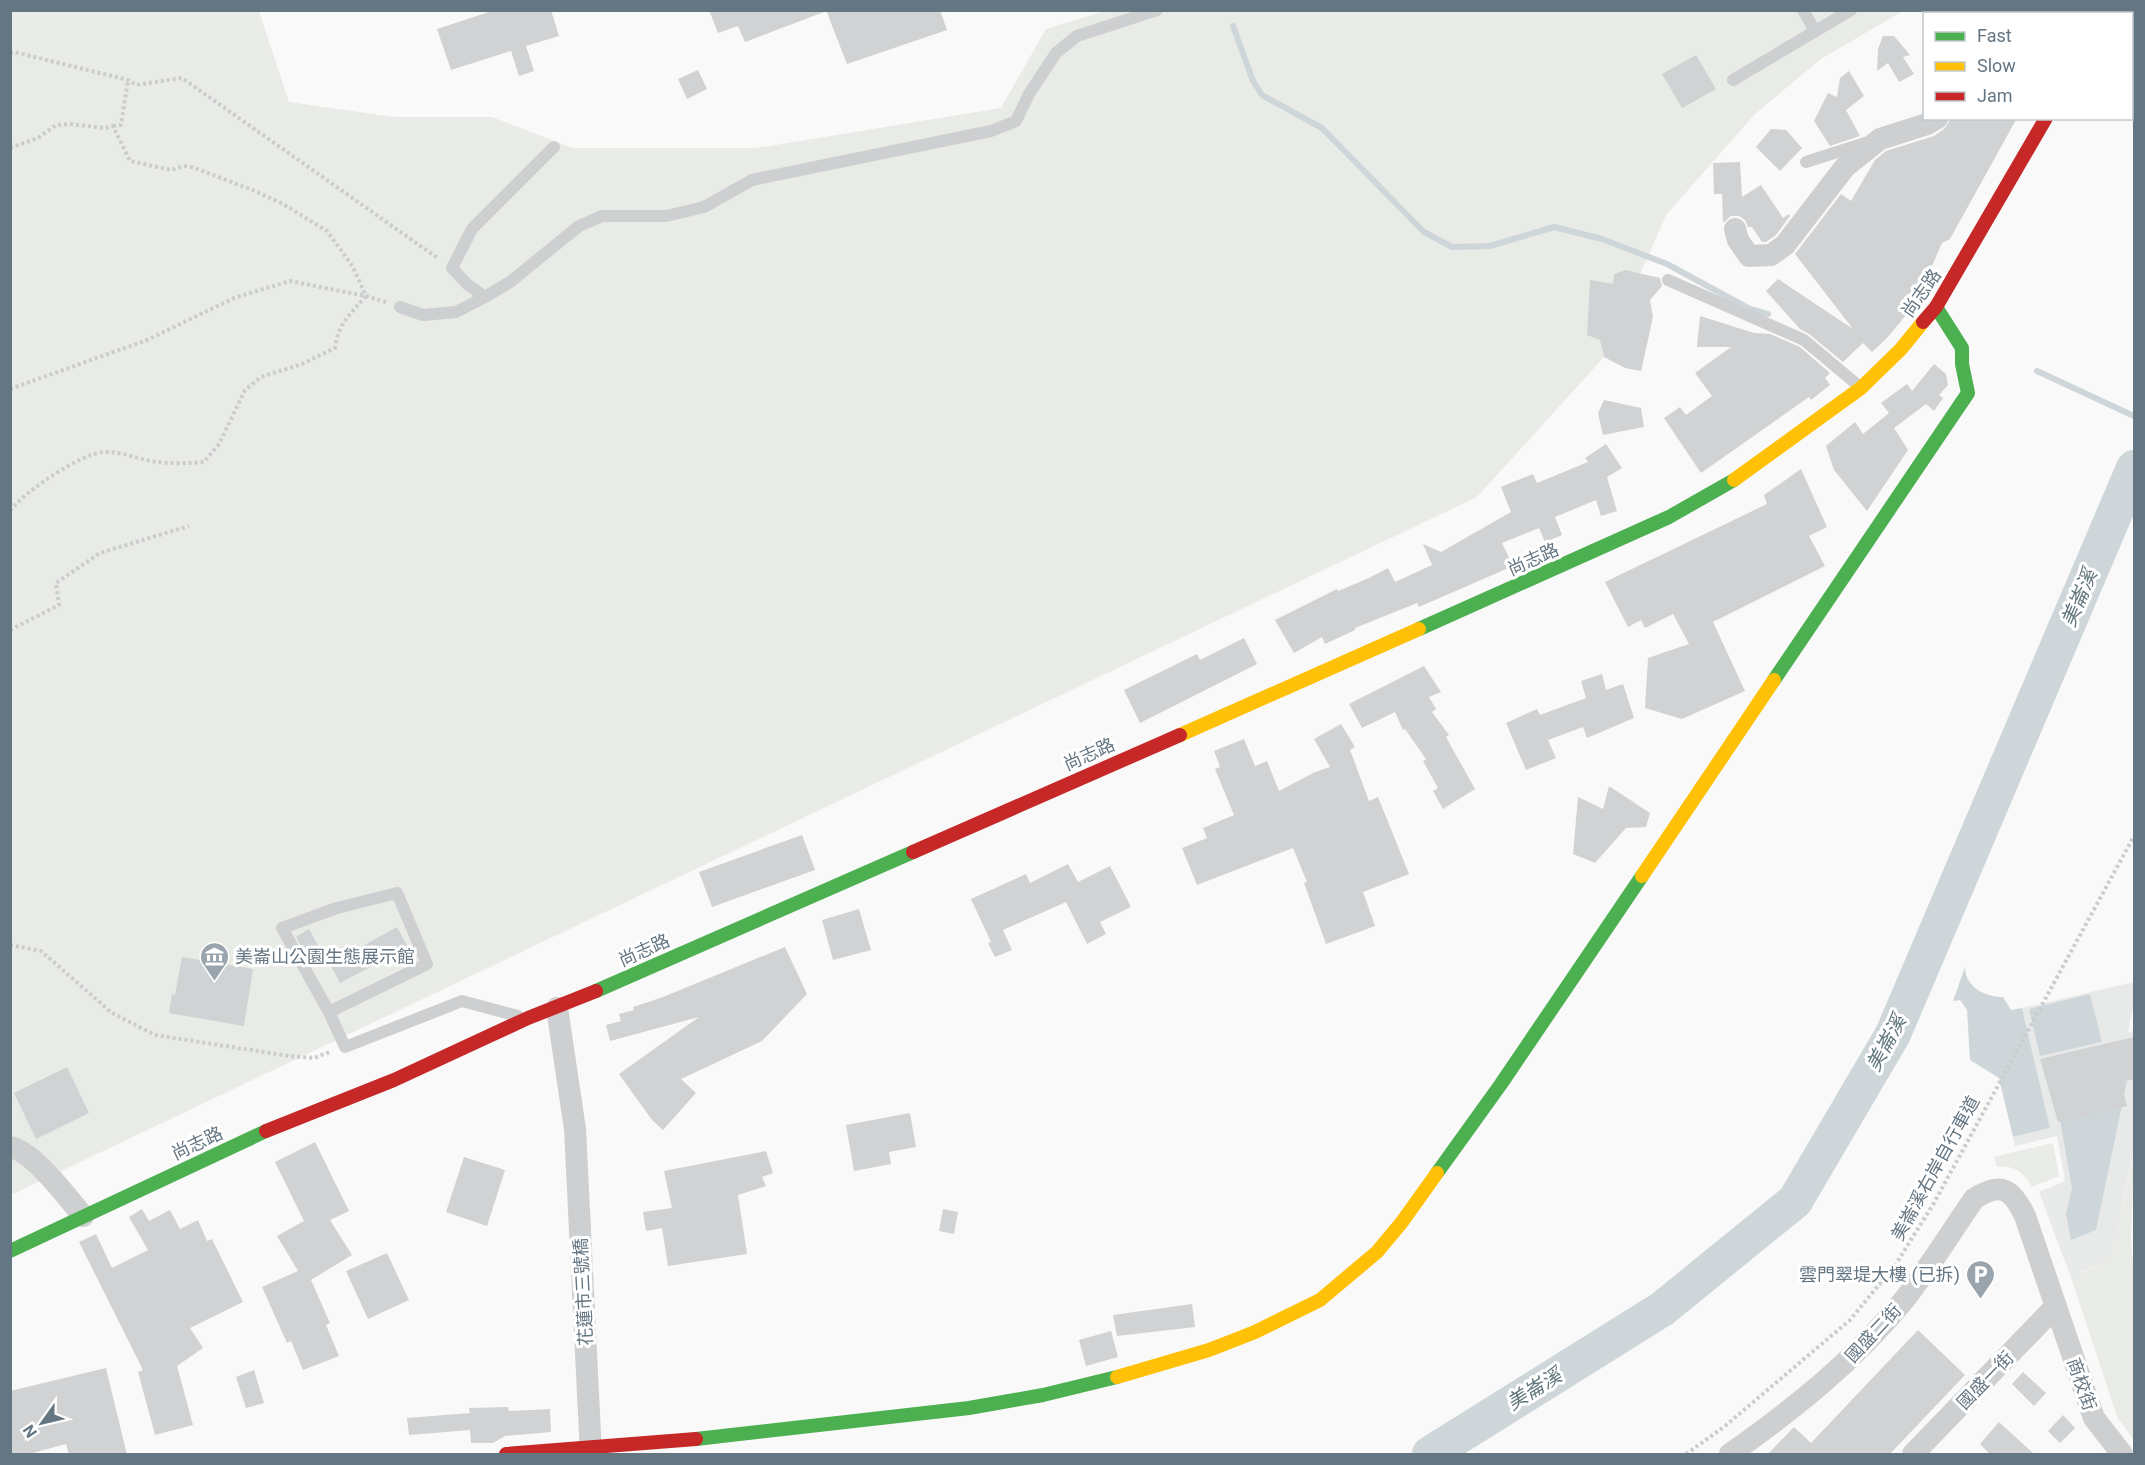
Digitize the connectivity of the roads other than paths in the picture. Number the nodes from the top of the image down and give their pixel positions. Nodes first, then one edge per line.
1 (1157, 10) edge
2 (1803, 10) edge
3 (1851, 10) edge
4 (1815, 31) junction
5 (1732, 80) dead end
6 (1934, 120) edge
7 (2045, 120) edge
8 (1880, 139) junction
9 (554, 147) dead end
10 (1806, 162) dead end
11 (1735, 229) dead end
12 (1668, 280) dead end
13 (485, 297) junction
14 (400, 307) road end
15 (1936, 307) junction
16 (1861, 388) junction
17 (557, 1008) junction
18 (329, 1012) junction
19 (528, 1018) junction
20 (10, 1147) edge
21 (83, 1216) junction
22 (10, 1251) edge
23 (2056, 1306) junction
24 (506, 1455) edge
25 (591, 1455) edge
26 (1730, 1455) edge
27 (1913, 1455) edge
28 (2122, 1455) edge

1 - 13 lane
2 - 4 lane
3 - 4 lane
4 - 5 lane
6 - 8 street
7 - 15 street, 尚志路
8 - 10 lane
8 - 11 street
9 - 13 lane
12 - 16 lane
13 - 14 lane
15 - 16 street, 尚志路
15 - 24 street
16 - 17 street, 尚志路
17 - 19 street, 尚志路
17 - 25 street, 花蓮市三號橋
18 - 18 lane
18 - 19 lane
19 - 21 street, 尚志路
20 - 21 street
21 - 22 street, 尚志路
23 - 26 street, 國盛二街
23 - 27 street, 國盛一街
23 - 28 street, 商校街

